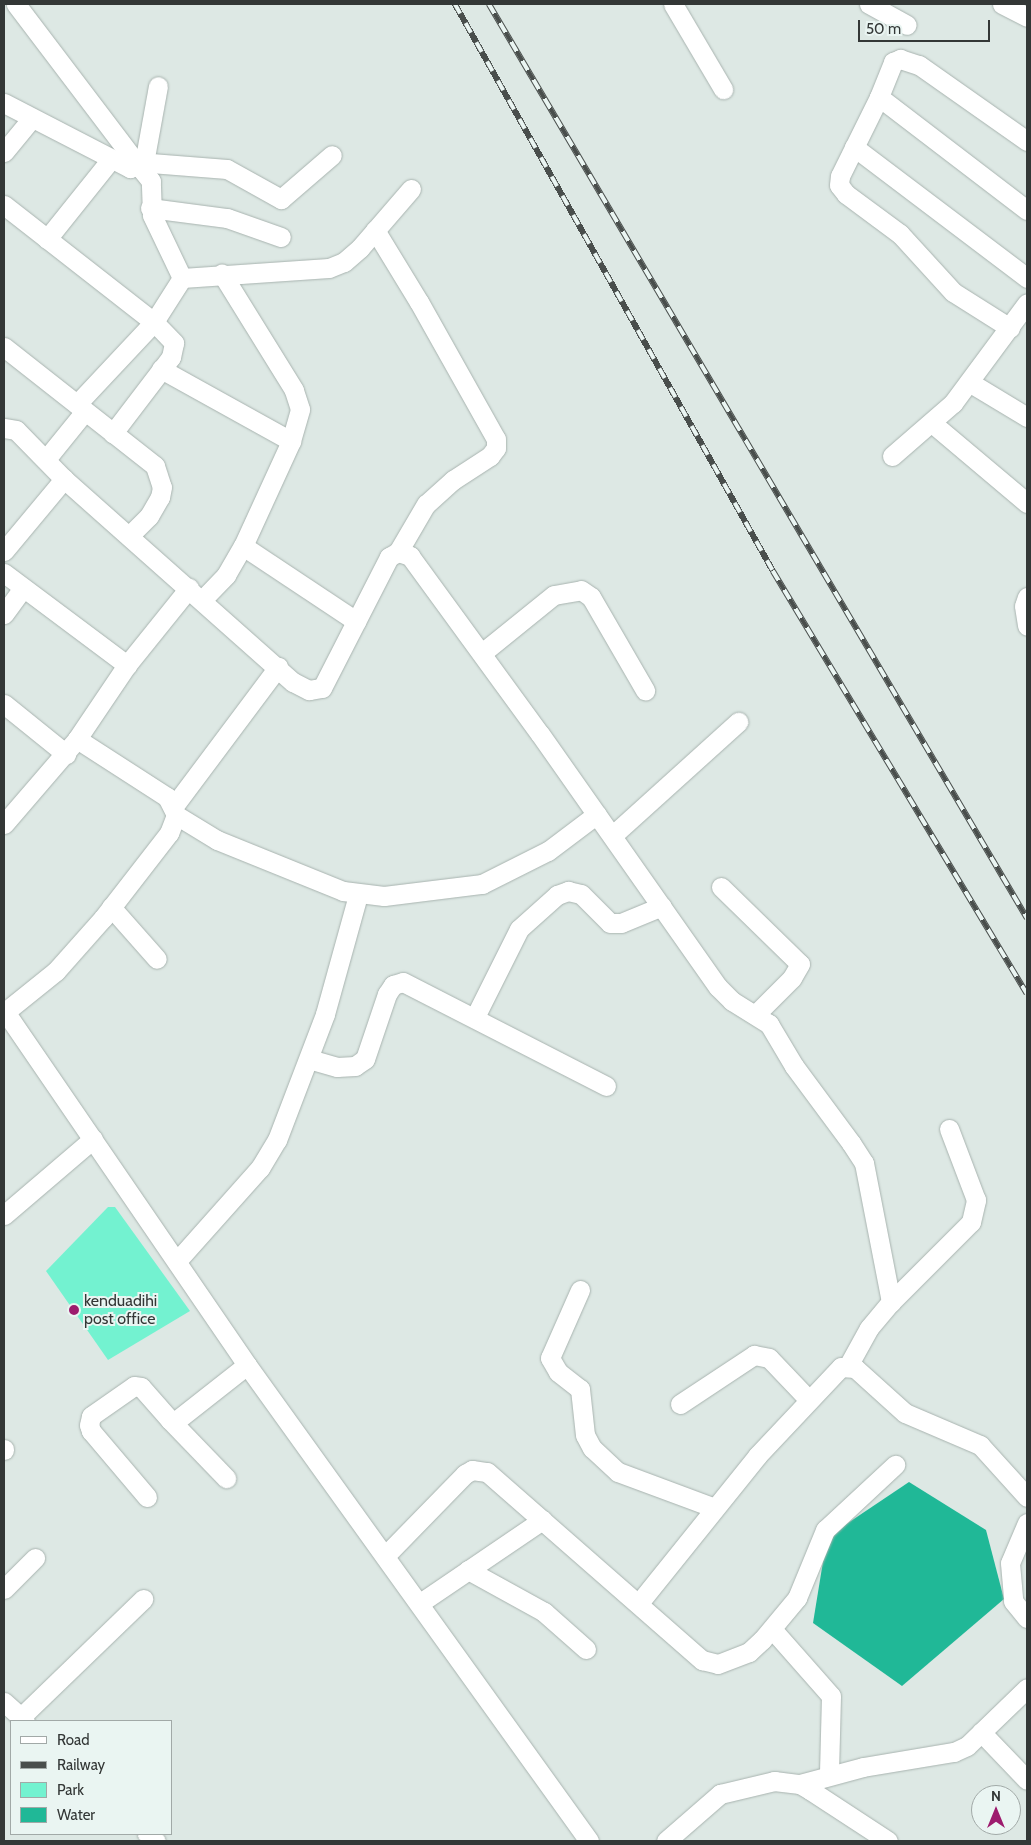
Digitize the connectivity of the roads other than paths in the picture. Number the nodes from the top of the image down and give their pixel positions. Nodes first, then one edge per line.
1 (16, 4) edge
2 (673, 4) edge
3 (869, 4) edge
4 (1002, 4) edge
5 (1027, 17) edge
6 (907, 25) dead end
7 (158, 86) dead end
8 (723, 89) dead end
9 (880, 97) junction
10 (4, 103) edge
11 (32, 118) junction
12 (1027, 140) edge
13 (854, 147) junction
14 (4, 152) edge
15 (332, 155) dead end
16 (111, 159) junction
17 (140, 164) junction
18 (411, 188) dead end
19 (4, 205) edge
20 (150, 208) junction
21 (1027, 210) edge
22 (375, 230) junction
23 (281, 237) dead end
24 (47, 240) junction
25 (222, 274) junction
26 (182, 278) junction
27 (1027, 278) edge
28 (1027, 303) edge
29 (154, 322) junction
30 (1018, 324) edge
31 (4, 347) edge
32 (162, 369) junction
33 (969, 382) junction
34 (81, 408) junction
35 (1027, 416) edge
36 (932, 423) junction
37 (4, 428) edge
38 (113, 433) junction
39 (291, 441) junction
40 (892, 456) dead end
41 (47, 458) junction
42 (64, 479) junction
43 (1027, 503) edge
44 (129, 536) junction
45 (243, 546) junction
46 (4, 551) edge
47 (398, 552) junction
48 (4, 574) edge
49 (23, 588) junction
50 (195, 594) junction
51 (1027, 597) edge
52 (4, 614) edge
53 (356, 621) junction
54 (1027, 626) edge
55 (482, 653) junction
56 (128, 665) junction
57 (278, 667) junction
58 (645, 690) dead end
59 (4, 704) edge
60 (738, 722) dead end
61 (71, 746) junction
62 (175, 810) junction
63 (597, 814) junction
64 (4, 824) edge
65 (612, 835) junction
66 (721, 887) dead end
67 (358, 895) junction
68 (662, 906) junction
69 (111, 907) junction
70 (157, 958) dead end
71 (5, 1011) edge
72 (756, 1014) junction
73 (475, 1017) junction
74 (10, 1034) edge
75 (309, 1059) junction
76 (606, 1086) dead end
77 (949, 1130) dead end
78 (94, 1139) junction
79 (4, 1215) edge
80 (177, 1261) junction
81 (580, 1290) dead end
82 (891, 1302) junction
83 (246, 1365) junction
84 (848, 1366) junction
85 (809, 1400) junction
86 (680, 1404) dead end
87 (170, 1420) junction
88 (895, 1465) dead end
89 (226, 1478) dead end
90 (1027, 1496) edge
91 (147, 1497) dead end
92 (715, 1508) junction
93 (542, 1520) junction
94 (1027, 1523) edge
95 (386, 1556) junction
96 (35, 1558) dead end
97 (468, 1570) junction
98 (4, 1589) edge
99 (143, 1599) dead end
100 (420, 1603) junction
101 (639, 1603) junction
102 (1027, 1618) edge
103 (772, 1629) junction
104 (586, 1649) dead end
105 (1027, 1688) edge
106 (13, 1714) edge
107 (982, 1732) junction
108 (829, 1775) junction
109 (1027, 1780) edge
110 (800, 1784) junction
111 (589, 1841) edge
112 (666, 1841) edge
113 (888, 1841) edge

1 - 17 street
2 - 8 street
3 - 6 street
4 - 5 street
7 - 17 street
9 - 12 street
9 - 13 street
9 - 21 street
10 - 11 street
11 - 14 street
11 - 16 street
13 - 27 street
13 - 30 street
15 - 17 street
16 - 17 street
16 - 24 street
17 - 20 street
18 - 22 street
19 - 24 street
20 - 23 street
20 - 26 street
22 - 25 street
22 - 47 street
24 - 29 street
25 - 26 street
25 - 39 street
26 - 29 street
28 - 30 street
29 - 32 street
29 - 34 street
30 - 33 street
31 - 34 street
32 - 38 street
32 - 39 street
33 - 35 street
33 - 36 street
34 - 38 street
34 - 41 street
36 - 40 street
36 - 43 street
37 - 41 street
38 - 44 street
39 - 45 street
41 - 42 street
42 - 44 street
42 - 46 street
44 - 50 street
45 - 50 street
45 - 53 street
47 - 53 street
47 - 55 street
48 - 49 street
49 - 52 street
49 - 56 street
50 - 56 street
50 - 57 street
51 - 54 street
53 - 57 street
55 - 58 street
55 - 63 street
56 - 61 street
57 - 62 street
59 - 61 street
60 - 65 street
61 - 62 street
61 - 64 street
62 - 67 street
62 - 69 street
63 - 65 street
63 - 67 street
65 - 68 street
66 - 72 street
67 - 75 street
68 - 72 street
68 - 73 street
69 - 70 street
69 - 71 street
71 - 74 street
72 - 82 street
73 - 75 street
73 - 76 street
74 - 78 street
75 - 80 street
77 - 82 street
78 - 79 street
78 - 80 street
80 - 83 street
81 - 92 street
82 - 84 street
83 - 87 street
83 - 95 street
84 - 85 street
84 - 90 street
85 - 86 street
85 - 92 street
87 - 89 street
87 - 91 street
88 - 103 street
92 - 101 street
93 - 95 street
93 - 97 street
93 - 101 street
94 - 102 street
95 - 100 street
96 - 98 street
97 - 100 street
97 - 104 street
99 - 106 street
100 - 111 street
101 - 103 street
103 - 108 street
105 - 107 street
107 - 108 street
107 - 109 street
108 - 110 street
110 - 112 street
110 - 113 street

